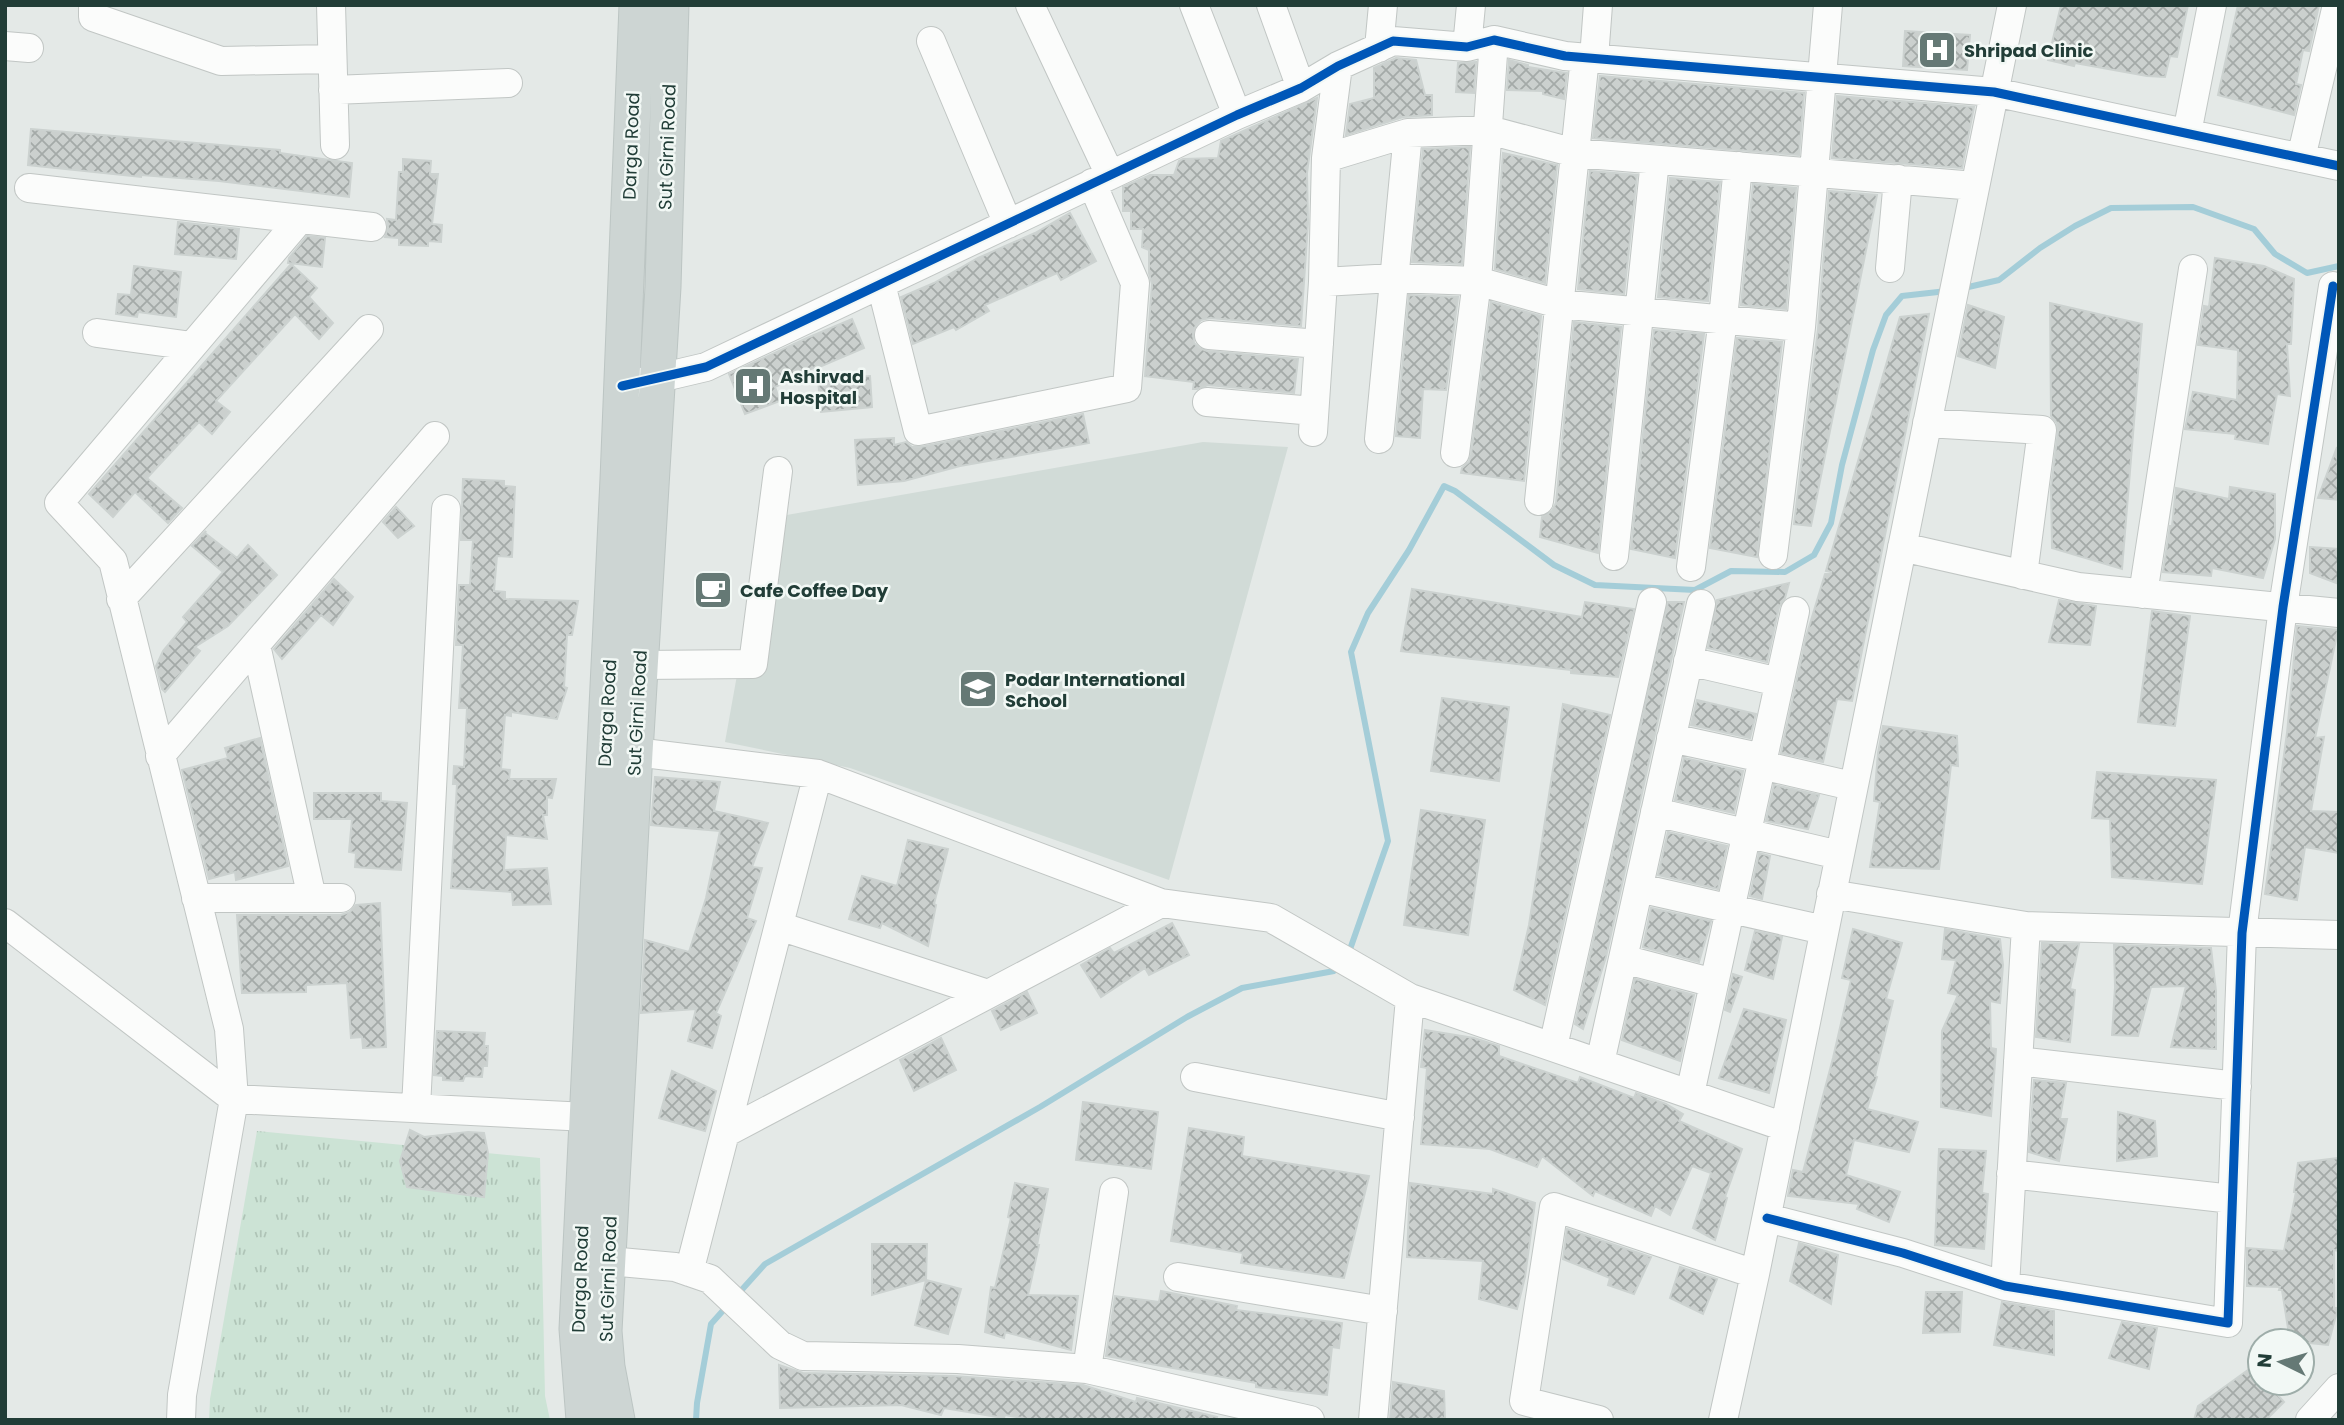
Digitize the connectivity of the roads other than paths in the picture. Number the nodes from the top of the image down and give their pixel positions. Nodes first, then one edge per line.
1 (93, 5) edge
2 (331, 5) edge
3 (637, 5) edge
4 (671, 5) edge
5 (1030, 5) edge
6 (1194, 5) edge
7 (1271, 5) edge
8 (1383, 5) edge
9 (1471, 5) edge
10 (1598, 5) edge
11 (1828, 5) edge
12 (2012, 5) edge
13 (2212, 5) edge
14 (2337, 5) edge
15 (1494, 40) junction
16 (931, 41) dead end
17 (1467, 47) junction
18 (1379, 48) junction
19 (1589, 58) junction
20 (332, 59) junction
21 (1338, 66) junction
22 (1823, 78) junction
23 (508, 83) dead end
24 (1301, 88) junction
25 (333, 90) junction
26 (1994, 92) junction
27 (1237, 115) junction
28 (1489, 130) junction
29 (1408, 132) junction
30 (2187, 133) junction
31 (335, 145) dead end
32 (1575, 153) junction
33 (1326, 158) junction
34 (2301, 158) junction
35 (1655, 160) junction
36 (1738, 166) junction
37 (2339, 166) edge
38 (1815, 173) junction
39 (1101, 179) junction
40 (1898, 179) junction
41 (1975, 186) junction
42 (29, 188) dead end
43 (300, 219) junction
44 (1008, 224) junction
45 (372, 227) dead end
46 (1890, 268) dead end
47 (2193, 268) dead end
48 (1393, 278) junction
49 (1477, 281) junction
50 (1323, 282) junction
51 (881, 284) junction
52 (2333, 286) dead end
53 (1559, 304) junction
54 (1639, 311) junction
55 (1723, 319) junction
56 (1801, 327) junction
57 (369, 329) dead end
58 (97, 333) dead end
59 (1209, 335) dead end
60 (1319, 344) junction
61 (192, 346) junction
62 (657, 378) junction
63 (622, 386) junction
64 (1206, 402) dead end
65 (1927, 423) junction
66 (435, 436) dead end
67 (1380, 439) dead end
68 (1455, 453) dead end
69 (778, 471) dead end
70 (1539, 501) dead end
71 (446, 509) dead end
72 (1902, 547) junction
73 (1773, 555) dead end
74 (1614, 556) dead end
75 (1691, 567) dead end
76 (2023, 575) junction
77 (2143, 594) junction
78 (121, 599) junction
79 (1651, 602) dead end
80 (1701, 604) dead end
81 (2283, 607) junction
82 (1795, 611) dead end
83 (2339, 613) edge
84 (256, 645) junction
85 (1688, 661) junction
86 (640, 665) junction
87 (1779, 682) junction
88 (1671, 738) junction
89 (635, 752) junction
90 (160, 756) junction
91 (1762, 762) junction
92 (818, 774) junction
93 (1852, 786) junction
94 (1655, 812) junction
95 (1747, 833) junction
96 (1839, 855) junction
97 (1639, 888) junction
98 (1831, 894) junction
99 (196, 898) junction
100 (312, 898) junction
101 (341, 898) dead end
102 (1161, 903) junction
103 (1730, 909) junction
104 (5, 923) edge
105 (779, 926) junction
106 (2026, 926) junction
107 (1824, 930) junction
108 (2242, 933) junction
109 (2339, 935) edge
110 (1623, 959) junction
111 (1714, 983) junction
112 (988, 994) junction
113 (1410, 998) junction
114 (1553, 1047) junction
115 (2018, 1061) junction
116 (1600, 1063) junction
117 (1195, 1077) dead end
118 (2236, 1086) junction
119 (1690, 1094) junction
120 (234, 1099) junction
121 (416, 1108) junction
122 (1399, 1117) junction
123 (601, 1118) junction
124 (1785, 1127) junction
125 (725, 1133) junction
126 (2011, 1174) junction
127 (1114, 1192) dead end
128 (2232, 1199) junction
129 (1767, 1218) junction
130 (594, 1260) junction
131 (1755, 1274) junction
132 (700, 1275) junction
133 (1178, 1277) dead end
134 (2004, 1286) junction
135 (1383, 1311) junction
136 (1087, 1369) junction
137 (181, 1420) edge
138 (584, 1420) edge
139 (617, 1420) edge
140 (1310, 1420) edge
141 (1373, 1420) edge
142 (1599, 1420) edge
143 (1723, 1420) edge

1 - 20 street
2 - 20 street
3 - 63 main road, Darga Road
4 - 62 main road, Sut Girni Road
5 - 39 street
6 - 27 street
7 - 24 street
8 - 18 street
9 - 17 street
10 - 19 street
11 - 22 street
12 - 26 street
13 - 30 street
14 - 34 street
15 - 17 street
15 - 19 street
15 - 28 street
16 - 44 street
17 - 18 street
18 - 21 street
19 - 22 street
19 - 32 street
20 - 25 street
21 - 24 street
21 - 33 street
22 - 26 street
22 - 38 street
23 - 25 street
24 - 27 street
25 - 31 street
26 - 30 street
26 - 41 street
27 - 39 street
28 - 29 street
28 - 32 street
28 - 49 street
29 - 33 street
29 - 48 street
30 - 34 street
32 - 35 street
32 - 53 street
33 - 50 street
34 - 37 street
35 - 36 street
35 - 54 street
36 - 38 street
36 - 55 street
38 - 40 street
38 - 56 street
39 - 44 street
39 - 51 street
40 - 41 street
40 - 46 street
41 - 65 street
42 - 43 street
43 - 45 street
43 - 61 street
44 - 51 street
47 - 77 street
48 - 49 street
48 - 50 street
48 - 67 street
49 - 53 street
49 - 68 street
50 - 60 street
51 - 62 street
52 - 81 street
53 - 54 street
53 - 70 street
54 - 55 street
54 - 74 street
55 - 56 street
55 - 75 street
56 - 73 street
57 - 78 street
58 - 61 street
59 - 60 street
60 - 64 street
61 - 78 street
62 - 63 street
62 - 86 main road, Sut Girni Road
63 - 123 main road, Darga Road
65 - 72 street
65 - 76 street
66 - 84 street
69 - 86 street
71 - 121 street
72 - 76 street
72 - 93 street
76 - 77 street
77 - 81 street
78 - 90 street
79 - 114 street
80 - 85 street
81 - 83 street
81 - 108 street
82 - 87 street
84 - 90 street
84 - 100 street
85 - 87 street
85 - 88 street
86 - 89 main road, Sut Girni Road
87 - 91 street
88 - 91 street
88 - 94 street
89 - 92 street
89 - 123 main road, Sut Girni Road
90 - 99 street
91 - 93 street
91 - 95 street
92 - 102 street
92 - 105 street
93 - 96 street
94 - 95 street
94 - 97 street
95 - 96 street
95 - 103 street
96 - 98 street
97 - 103 street
97 - 110 street
98 - 106 street
98 - 107 street
99 - 100 street
99 - 120 street
100 - 101 street
102 - 112 street
102 - 113 street
103 - 107 street
103 - 111 street
104 - 120 street
105 - 112 street
105 - 125 street
106 - 108 street
106 - 115 street
107 - 124 street
108 - 109 street
108 - 118 street
110 - 111 street
110 - 116 street
111 - 119 street
112 - 125 street
113 - 114 street
113 - 122 street
114 - 116 street
115 - 118 street
115 - 126 street
116 - 119 street
117 - 122 street
118 - 128 street
119 - 124 street
120 - 121 street
120 - 137 street
121 - 123 street
122 - 135 street
123 - 130 main road, Darga Road
124 - 129 street
125 - 132 street
126 - 128 street
126 - 134 street
127 - 136 street
128 - 134 street
129 - 131 street
129 - 134 street
130 - 132 street
130 - 138 main road, Darga Road
130 - 139 main road, Sut Girni Road
131 - 142 street
131 - 143 street
132 - 136 street
133 - 135 street
135 - 141 street
136 - 140 street

